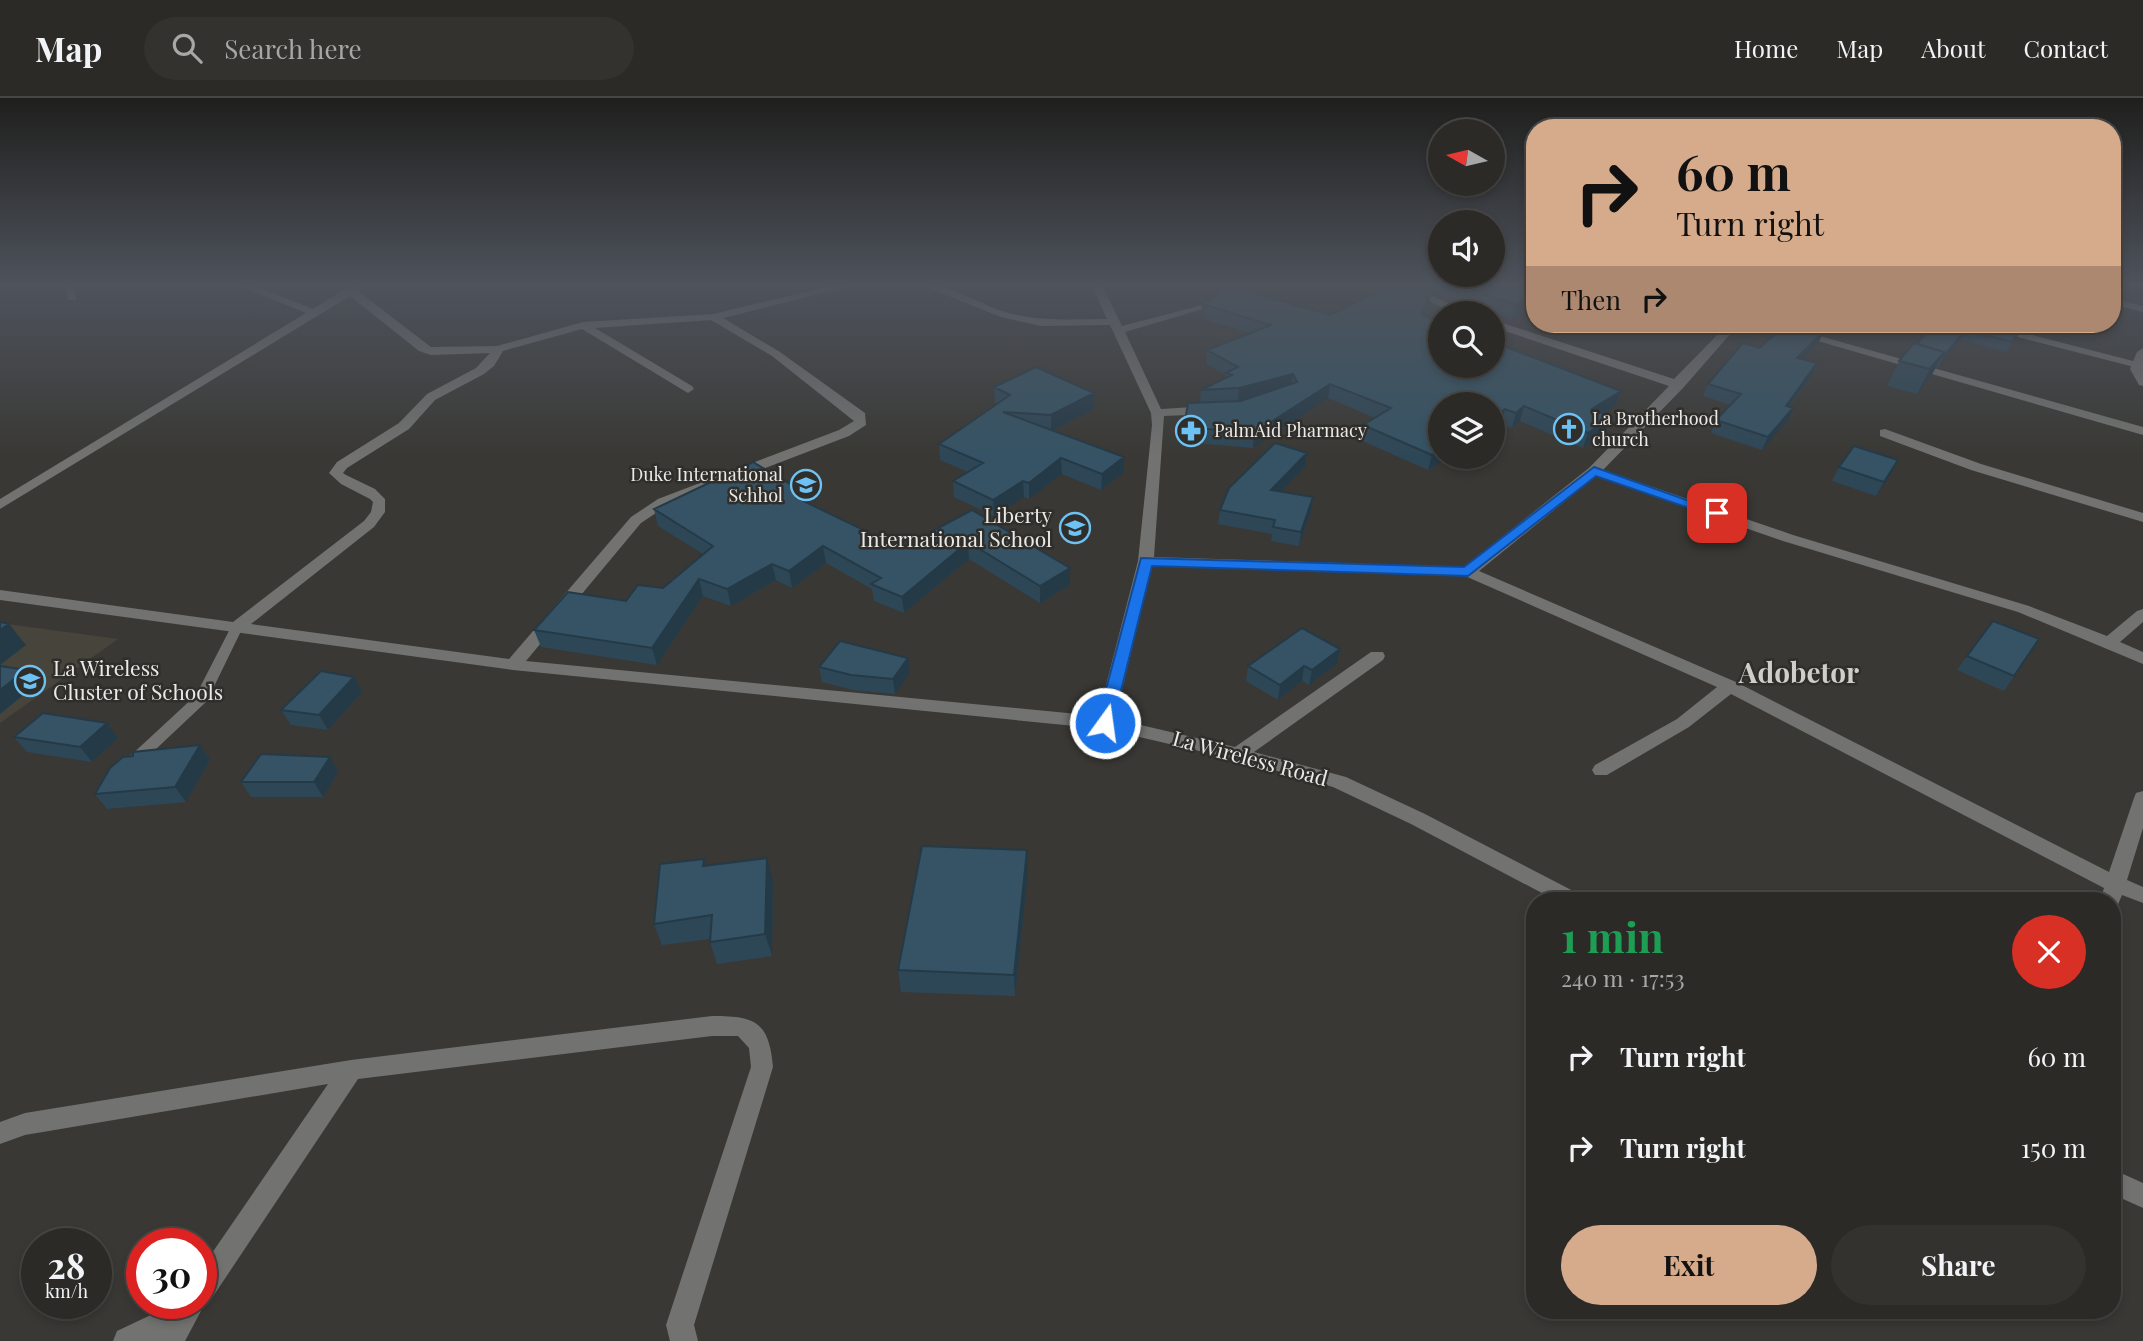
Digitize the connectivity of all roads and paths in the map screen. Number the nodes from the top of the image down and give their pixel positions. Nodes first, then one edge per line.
1 (269, 341) edge
2 (414, 341) edge
3 (526, 341) edge
4 (609, 341) edge
5 (754, 341) edge
6 (1123, 341) edge
7 (1548, 341) edge
8 (1718, 341) edge
9 (1825, 341) edge
10 (2044, 341) edge
11 (498, 349) junction
12 (2143, 352) edge
13 (2138, 365) junction
14 (2143, 382) edge
15 (1679, 384) junction
16 (688, 389) dead end
17 (1225, 410) edge
18 (1157, 413) junction
19 (2143, 431) edge
20 (1885, 433) dead end
21 (1594, 471) junction
22 (0, 505) edge
23 (2143, 518) edge
24 (1146, 561) junction
25 (1468, 572) junction
26 (0, 595) edge
27 (2143, 614) edge
28 (237, 627) junction
29 (2110, 642) junction
30 (1377, 656) dead end
31 (2143, 659) edge
32 (513, 665) junction
33 (1730, 685) junction
34 (1105, 723) junction
35 (1238, 754) junction
36 (1601, 770) dead end
37 (117, 775) edge
38 (2143, 798) edge
39 (1557, 892) edge
40 (2110, 892) edge
41 (2112, 892) edge
42 (2121, 894) edge
43 (2143, 895) edge
44 (351, 1070) junction
45 (0, 1133) edge
46 (2121, 1185) edge
47 (2143, 1196) edge
48 (217, 1268) edge
49 (165, 1319) edge
50 (184, 1319) edge
51 (127, 1341) edge
52 (170, 1341) edge
53 (684, 1341) edge

1 - 22 street
2 - 11 street
3 - 11 street
4 - 16 street
5 - 32 street
6 - 18 street
7 - 15 street
8 - 15 street
9 - 19 street
10 - 13 lane
11 - 28 street
12 - 13 street
13 - 14 street
15 - 21 street
17 - 18 street
18 - 24 street
20 - 23 street
21 - 25 street
21 - 29 street
24 - 25 street
24 - 34 street
25 - 33 street
26 - 28 street, La Wireless Road
27 - 29 street
28 - 32 street, La Wireless Road
28 - 37 lane
29 - 31 street
30 - 35 street
32 - 34 street, La Wireless Road
33 - 36 street
33 - 40 street
34 - 35 street, La Wireless Road
35 - 39 street, La Wireless Road
38 - 41 street
42 - 43 street
44 - 45 street
44 - 48 street
44 - 53 street
46 - 47 street
49 - 51 street
50 - 52 street

